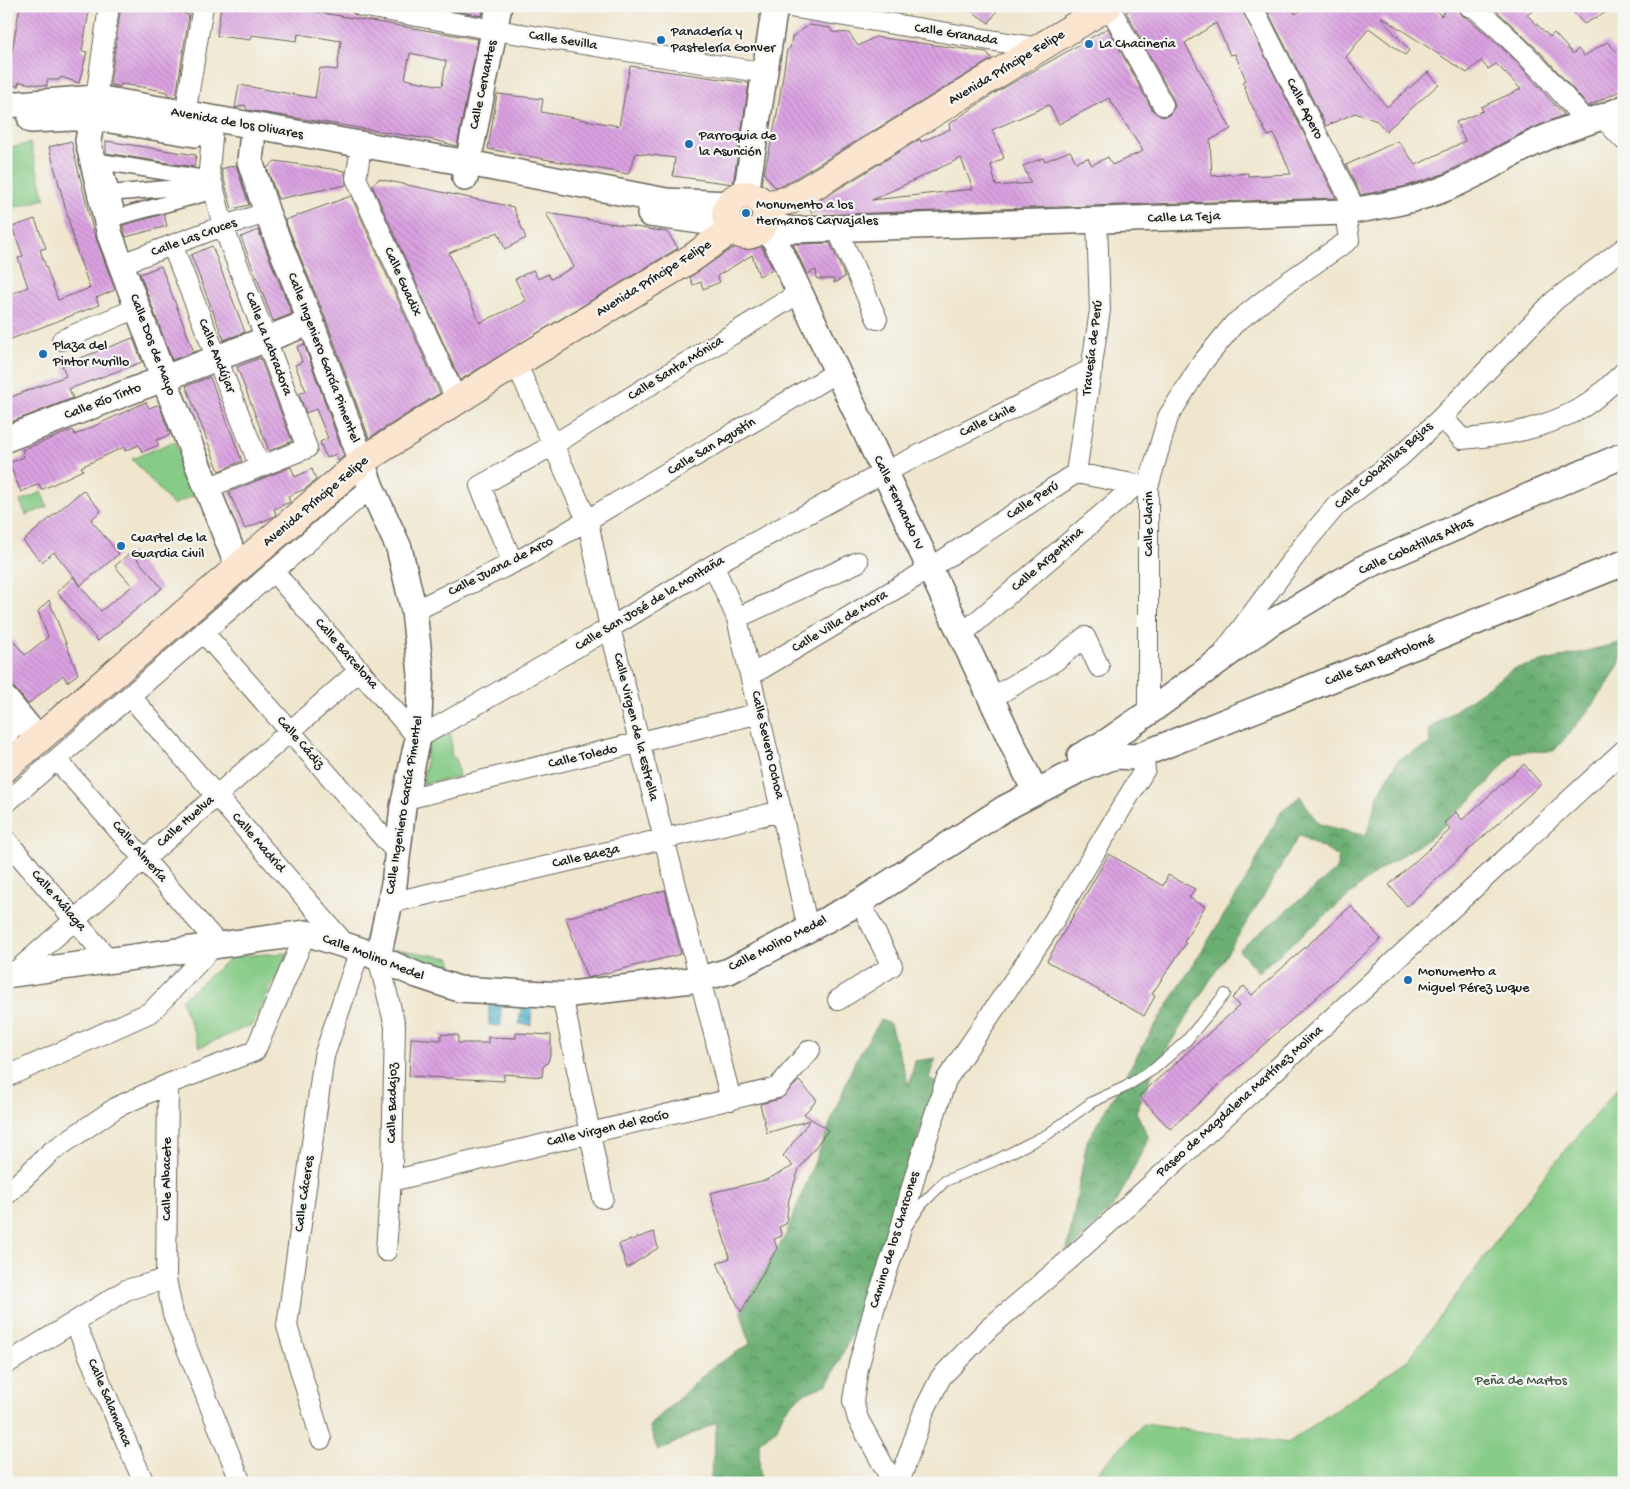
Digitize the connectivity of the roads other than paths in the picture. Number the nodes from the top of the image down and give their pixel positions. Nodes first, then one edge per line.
1 (109, 6) edge
2 (203, 6) edge
3 (361, 6) edge
4 (774, 6) edge
5 (784, 6) edge
6 (1252, 6) edge
7 (1469, 6) edge
8 (1102, 9) edge
9 (497, 18) edge
10 (1039, 48) junction
11 (766, 73) junction
12 (6, 105) edge
13 (1163, 105) dead end
14 (94, 108) junction
15 (185, 115) junction
16 (1604, 115) edge
17 (6, 121) edge
18 (212, 136) junction
19 (1624, 140) edge
20 (252, 142) junction
21 (359, 160) junction
22 (466, 171) junction
23 (208, 185) junction
24 (105, 193) junction
25 (267, 212) junction
26 (1345, 212) junction
27 (747, 214) junction
28 (684, 220) junction
29 (1096, 222) junction
30 (223, 226) junction
31 (837, 229) junction
32 (172, 245) junction
33 (1624, 248) edge
34 (692, 258) junction
35 (121, 264) junction
36 (799, 293) junction
37 (137, 308) junction
38 (877, 319) dead end
39 (311, 322) junction
40 (267, 339) junction
41 (62, 340) dead end
42 (216, 358) junction
43 (516, 363) junction
44 (1092, 369) junction
45 (837, 372) junction
46 (1624, 372) edge
47 (164, 379) junction
48 (456, 401) junction
49 (1442, 417) junction
50 (6, 439) edge
51 (553, 445) junction
52 (1624, 455) edge
53 (362, 461) junction
54 (260, 467) junction
55 (883, 473) junction
56 (1076, 473) junction
57 (371, 486) junction
58 (1142, 486) junction
59 (208, 488) junction
60 (588, 522) junction
61 (858, 562) dead end
62 (513, 563) junction
63 (1624, 563) edge
64 (713, 565) junction
65 (238, 568) junction
66 (929, 569) junction
67 (273, 571) junction
68 (414, 611) junction
69 (737, 618) junction
70 (610, 628) junction
71 (203, 632) junction
72 (960, 635) junction
73 (1099, 667) dead end
74 (1212, 667) junction
75 (360, 670) junction
76 (751, 675) junction
77 (130, 696) junction
78 (990, 699) junction
79 (6, 700) edge
80 (760, 713) junction
81 (1148, 713) junction
82 (290, 732) junction
83 (24, 737) edge
84 (418, 738) junction
85 (638, 743) junction
86 (1624, 750) edge
87 (1136, 757) junction
88 (6, 767) edge
89 (1031, 782) junction
90 (216, 795) junction
91 (406, 799) junction
92 (6, 803) edge
93 (1005, 808) junction
94 (782, 811) junction
95 (665, 839) junction
96 (6, 840) edge
97 (397, 853) junction
98 (145, 858) junction
99 (860, 902) junction
100 (390, 903) junction
101 (74, 919) junction
102 (808, 928) junction
103 (306, 933) junction
104 (217, 946) junction
105 (361, 951) junction
106 (110, 961) junction
107 (10, 974) edge
108 (700, 979) junction
109 (1225, 994) dead end
110 (562, 995) junction
111 (838, 1000) dead end
112 (810, 1050) dead end
113 (6, 1077) edge
114 (168, 1084) junction
115 (731, 1100) junction
116 (590, 1134) junction
117 (391, 1181) junction
118 (6, 1195) edge
119 (603, 1198) dead end
120 (897, 1242) junction
121 (386, 1251) dead end
122 (166, 1279) junction
123 (75, 1324) junction
124 (6, 1364) edge
125 (321, 1439) dead end
126 (144, 1483) edge
127 (241, 1483) edge
128 (893, 1483) edge
129 (899, 1483) edge

1 - 14 street
2 - 15 street
3 - 9 street, Calle Sevilla
4 - 11 street
5 - 10 street, Calle Granada
6 - 26 street, Calle Apero
7 - 16 street
8 - 10 main road, Avenida Príncipe Felipe
8 - 13 street
9 - 11 street, Calle Sevilla
9 - 22 street, Calle Cervantes
10 - 27 main road, Avenida Príncipe Felipe
11 - 27 street
12 - 14 street, Avenida de los Olivares
14 - 15 street, Avenida de los Olivares
14 - 17 street, Avenida de los Olivares
14 - 18 street, Avenida de los Olivares
14 - 24 street, Calle Dos de Mayo
15 - 22 street, Avenida de los Olivares
16 - 19 street
16 - 26 street, Calle La Teja
18 - 20 street, Avenida de los Olivares
18 - 23 street, Calle La Labradora
20 - 21 street, Avenida de los Olivares
20 - 25 street, Calle Ingeniero García Pimentel
21 - 22 street, Avenida de los Olivares
21 - 48 street, Calle Guadix
22 - 27 street, Avenida de los Olivares
22 - 28 street, Avenida de los Olivares
23 - 24 street
23 - 24 street
23 - 24 street
23 - 30 street, Calle La Labradora
24 - 35 street, Calle Dos de Mayo
25 - 30 street, Calle Las Cruces
25 - 39 street, Calle Ingeniero García Pimentel
26 - 29 street, Calle La Teja
26 - 58 street, Calle Clarin
27 - 28 street, Avenida de los Olivares
27 - 31 street, Calle La Teja
27 - 34 main road, Avenida Príncipe Felipe
27 - 36 street, Calle Fernando IV
28 - 34 street
29 - 31 street, Calle La Teja
29 - 44 street, Travesía de Perú
30 - 32 street, Calle Las Cruces
30 - 40 street, Calle La Labradora
31 - 38 street
32 - 35 street, Calle Las Cruces
32 - 42 street, Calle Andújar
33 - 49 street, Calle Cobatillas Bajas
34 - 43 main road, Avenida Príncipe Felipe
35 - 37 street, Calle Dos de Mayo
36 - 45 street, Calle Fernando IV
36 - 51 street, Calle Santa Mónica
37 - 41 street
37 - 47 street, Calle Dos de Mayo
39 - 40 street, Calle Río Tinto
39 - 53 street, Calle Ingeniero García Pimentel
40 - 42 street, Calle Río Tinto
40 - 54 street, Calle La Labradora
42 - 47 street, Calle Río Tinto
42 - 54 street, Calle Andújar
43 - 48 main road, Avenida Príncipe Felipe
43 - 51 street, Calle Virgen de la Estrella
44 - 55 street, Calle Chile
44 - 56 street, Travesía de Perú
45 - 55 street, Calle Fernando IV
45 - 60 street, Calle San Agustín
46 - 49 street
47 - 50 street, Calle Río Tinto
47 - 59 street, Calle Dos de Mayo
48 - 53 main road, Avenida Príncipe Felipe
49 - 74 street, Calle Cobatillas Bajas
51 - 60 street, Calle Virgen de la Estrella
51 - 62 street, Calle Santa Mónica
52 - 74 street, Calle Cobatillas Altas
53 - 57 street, Calle Ingeniero García Pimentel
53 - 65 main road, Avenida Príncipe Felipe
54 - 59 street, Calle La Labradora
55 - 64 street, Calle San José de la Montaña
55 - 66 street, Calle Fernando IV
56 - 58 street
56 - 66 street, Calle Perú
57 - 67 street, Avenida Príncipe Felipe
57 - 68 street, Calle Ingeniero García Pimentel
58 - 72 street, Calle Argentina
58 - 81 street, Calle Clarin
59 - 65 street, Calle Dos de Mayo
60 - 62 street, Calle Juana de Arco
60 - 70 street, Calle Virgen de la Estrella
61 - 69 street
62 - 68 street, Calle Juana de Arco
63 - 87 street, Calle San Bartolomé
64 - 69 street, Calle Severo Ochoa
64 - 70 street, Calle San José de la Montaña
65 - 83 main road, Avenida Príncipe Felipe
66 - 72 street, Calle Fernando IV
66 - 76 street, Calle Villa de Mora
67 - 71 street, Avenida Príncipe Felipe
67 - 75 street, Calle Barcelona
68 - 84 street, Calle Ingeniero García Pimentel
69 - 76 street, Calle Severo Ochoa
70 - 84 street, Calle San José de la Montaña
70 - 85 street, Calle Virgen de la Estrella
71 - 77 street, Avenida Príncipe Felipe
71 - 82 street, Calle Cádiz
72 - 78 street, Calle Fernando IV
73 - 78 street
74 - 81 street, Calle Cobatillas Altas
75 - 82 street, Calle Huelva
75 - 84 street, Calle Barcelona
76 - 80 street, Calle Severo Ochoa
77 - 83 street, Avenida Príncipe Felipe
77 - 90 street, Calle Madrid
78 - 89 street, Calle Fernando IV
79 - 83 street
80 - 85 street, Calle Toledo
80 - 94 street, Calle Severo Ochoa
81 - 89 street
82 - 90 street, Calle Huelva
82 - 97 street, Calle Cádiz
83 - 88 main road, Avenida Príncipe Felipe
83 - 92 street, Avenida Príncipe Felipe
83 - 98 street, Calle Almería
84 - 91 street, Calle Ingeniero García Pimentel
85 - 91 street, Calle Toledo
85 - 95 street, Calle Virgen de la Estrella
86 - 129 street, Paseo de Magdalena Martínez Molina
87 - 93 street, Calle Molino Medel
87 - 120 street, Camino de los Charcones
89 - 93 street
90 - 98 street, Calle Huelva
90 - 105 street, Calle Madrid
91 - 97 street, Calle Ingeniero García Pimentel
93 - 99 street, Calle Molino Medel
94 - 95 street, Calle Baeza
94 - 102 street, Calle Severo Ochoa
95 - 100 street, Calle Baeza
95 - 108 street, Calle Virgen de la Estrella
96 - 101 street, Calle Málaga
97 - 100 street, Calle Ingeniero García Pimentel
98 - 101 street, Calle Huelva
98 - 104 street, Calle Almería
99 - 102 street, Calle Molino Medel
99 - 111 street
100 - 105 street, Calle Ingeniero García Pimentel
101 - 106 street, Calle Málaga
101 - 107 street, Calle Huelva
102 - 108 street, Calle Molino Medel
103 - 104 street, Calle Molino Medel
103 - 105 street, Calle Molino Medel
103 - 114 street
104 - 106 street, Calle Molino Medel
104 - 113 street
105 - 110 street, Calle Molino Medel
105 - 117 street, Calle Badajoz
105 - 125 street, Calle Cáceres
106 - 107 street, Calle Molino Medel
108 - 110 street, Calle Molino Medel
108 - 115 street, Calle Virgen de la Estrella
109 - 120 lane
110 - 116 street
112 - 115 street, Calle Virgen del Rocío
114 - 118 street
114 - 122 street, Calle Albacete
115 - 116 street, Calle Virgen del Rocío
116 - 117 street, Calle Virgen del Rocío
116 - 119 street
117 - 121 street, Calle Badajoz
120 - 128 street, Camino de los Charcones
122 - 123 street
122 - 127 street, Calle Albacete
123 - 124 street
123 - 126 street, Calle Salamanca

